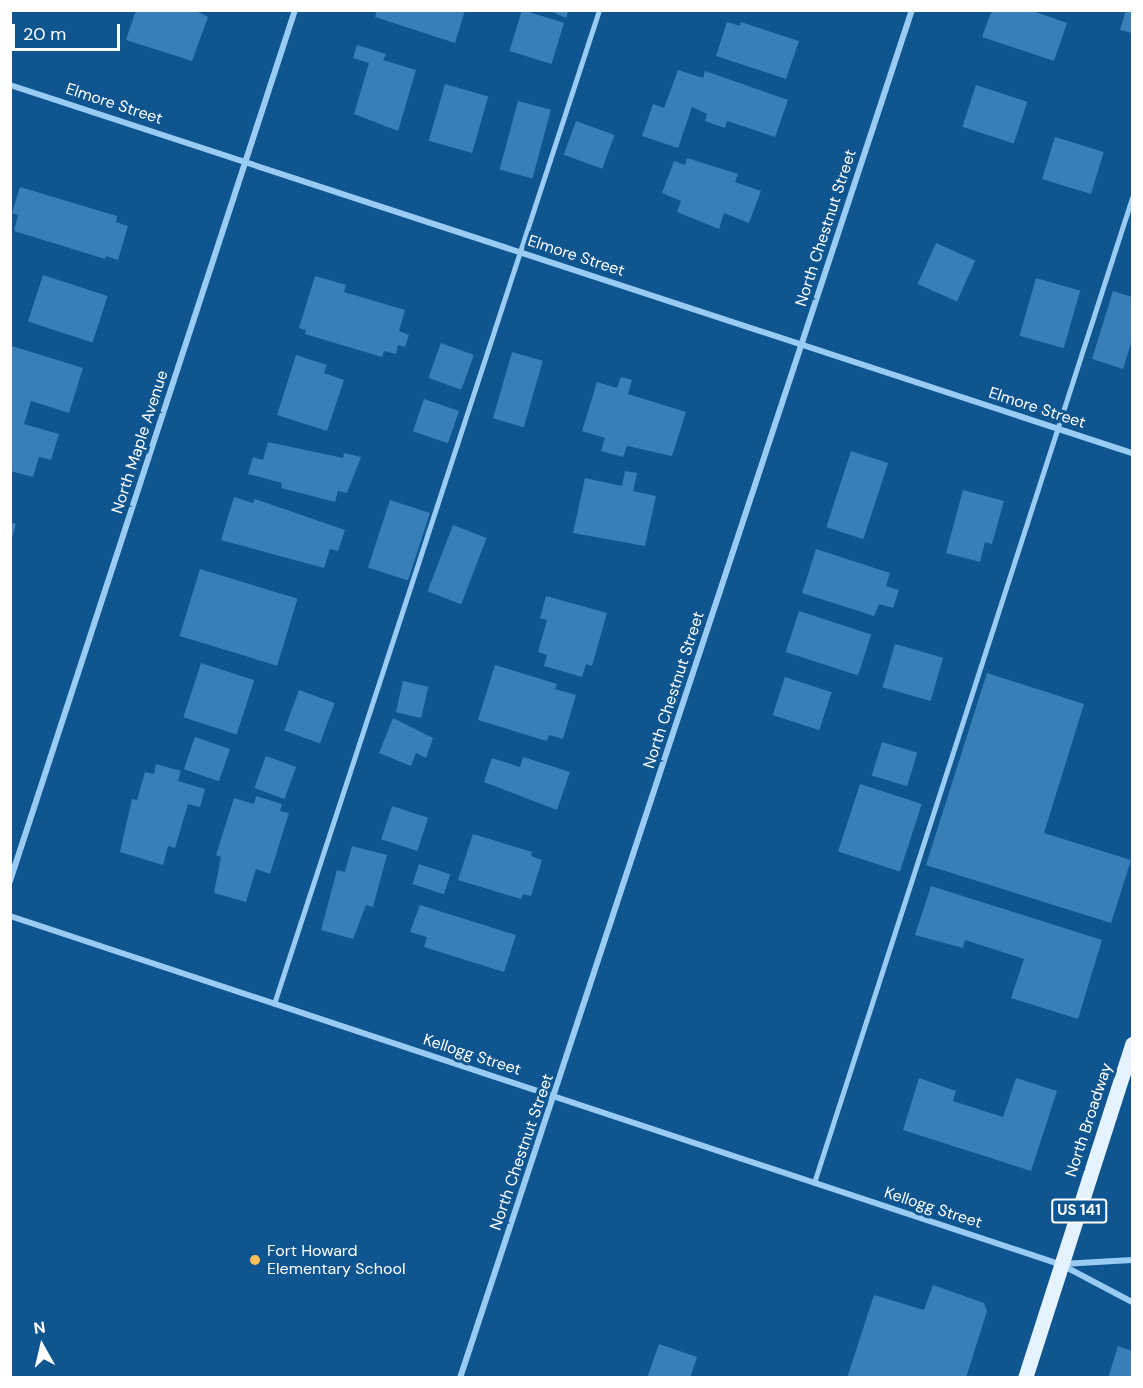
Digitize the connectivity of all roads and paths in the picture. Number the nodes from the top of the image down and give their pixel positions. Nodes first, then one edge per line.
1 (295, 10) edge
2 (599, 10) edge
3 (912, 10) edge
4 (10, 85) edge
5 (245, 162) junction
6 (1132, 198) edge
7 (519, 252) junction
8 (802, 345) junction
9 (1056, 428) junction
10 (1132, 453) edge
11 (10, 881) edge
12 (10, 916) edge
13 (274, 1004) junction
14 (1132, 1044) edge
15 (555, 1096) junction
16 (814, 1183) junction
17 (1132, 1260) edge
18 (1062, 1264) junction
19 (1132, 1302) edge
20 (460, 1377) edge
21 (1025, 1377) edge

1 - 5 street, North Maple Avenue
2 - 7 lane
3 - 8 street, North Chestnut Street
4 - 5 street, Elmore Street
5 - 7 street, Elmore Street
5 - 11 street, North Maple Avenue
6 - 9 lane
7 - 8 street, Elmore Street
7 - 13 lane
8 - 9 street, Elmore Street
8 - 15 street, North Chestnut Street
9 - 10 street, Elmore Street
9 - 16 lane
12 - 13 street, Kellogg Street
13 - 15 street, Kellogg Street
14 - 18 main road, North Broadway / US 141
15 - 16 street, Kellogg Street
15 - 20 street, North Chestnut Street
16 - 18 street, Kellogg Street
17 - 18 street, Kellogg Street
18 - 19 street, Kellogg Street
18 - 21 main road, North Broadway / US 141

